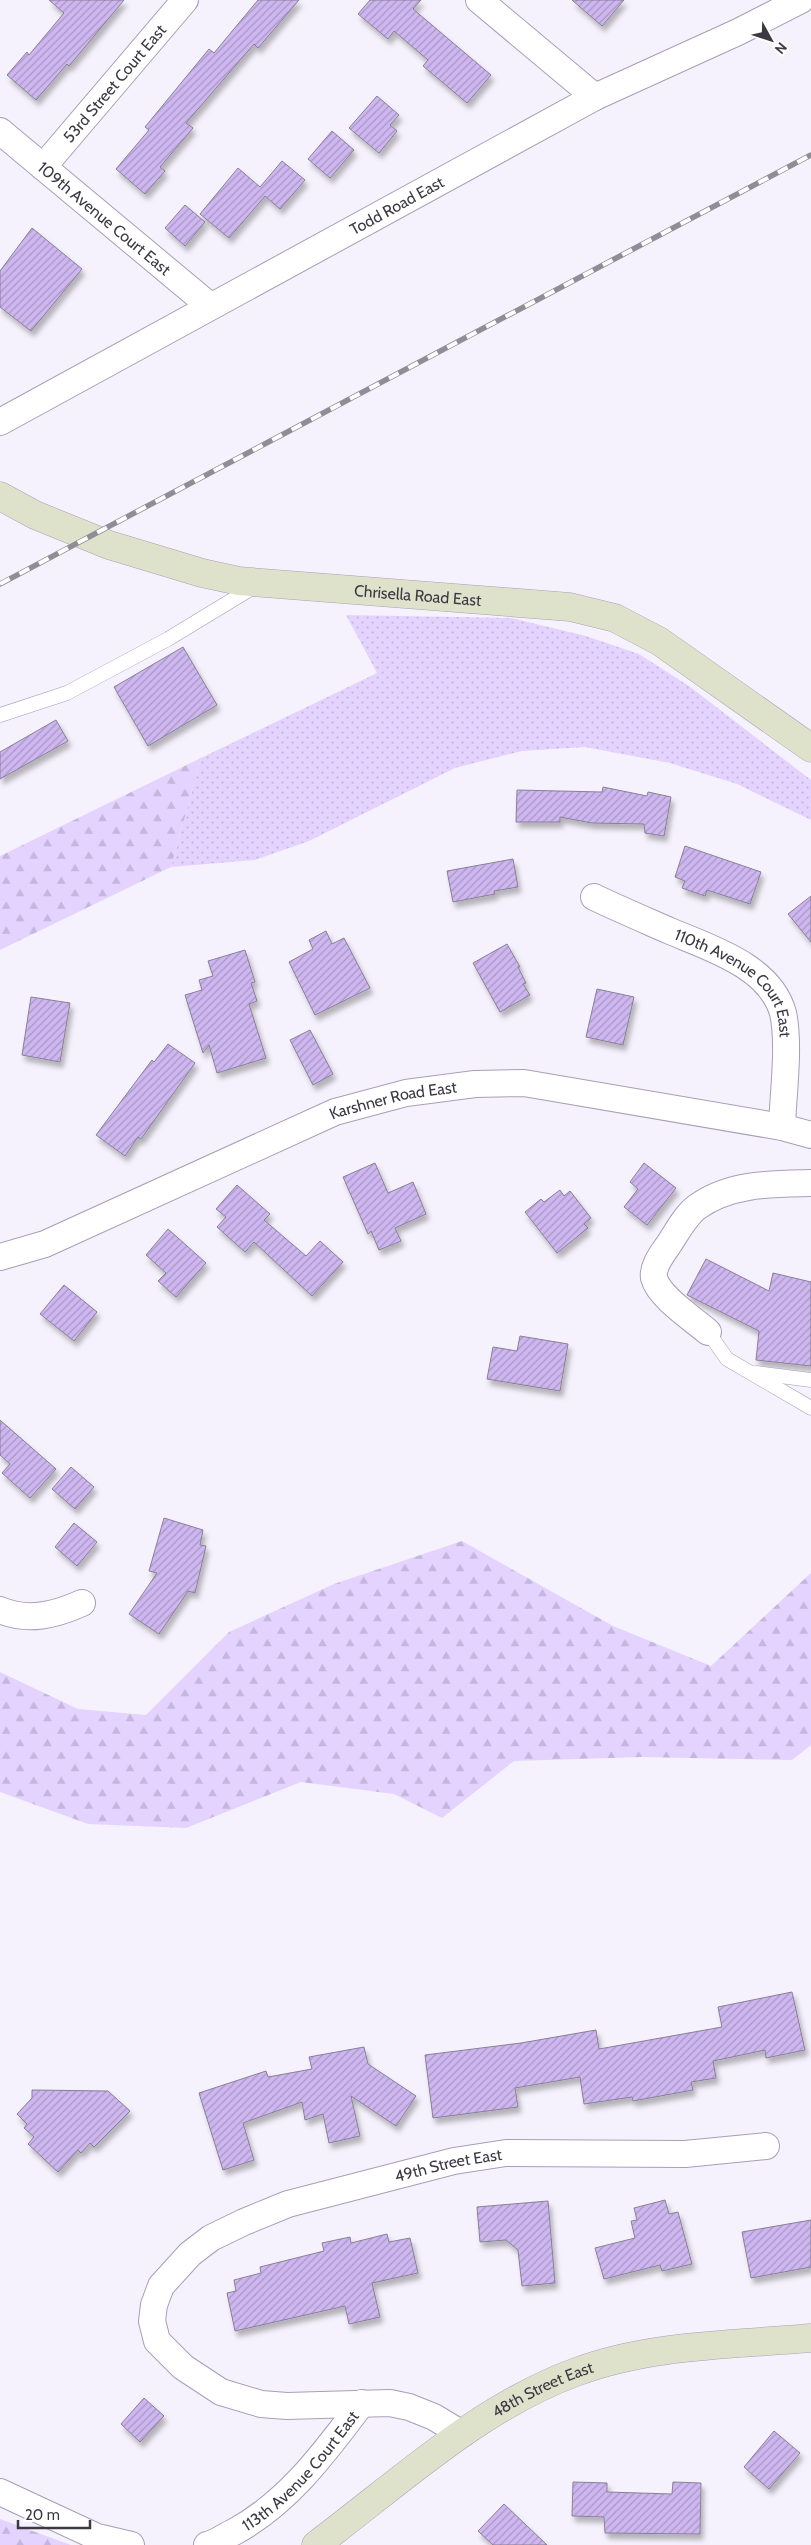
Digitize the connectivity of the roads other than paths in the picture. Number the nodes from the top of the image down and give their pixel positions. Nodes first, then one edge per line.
1 (185, 0) edge
2 (479, 0) edge
3 (801, 0) edge
4 (594, 97) junction
5 (0, 130) edge
6 (43, 167) junction
7 (210, 306) junction
8 (0, 422) edge
9 (0, 496) edge
10 (260, 583) junction
11 (0, 715) edge
12 (811, 748) edge
13 (594, 897) dead end
14 (782, 1127) junction
15 (811, 1135) edge
16 (811, 1183) edge
17 (0, 1257) edge
18 (708, 1332) joint
19 (750, 1373) junction
20 (811, 1380) edge
21 (811, 1408) edge
22 (82, 1603) dead end
23 (0, 1610) edge
24 (766, 2146) dead end
25 (161, 2286) joint
26 (811, 2338) edge
27 (362, 2403) junction
28 (462, 2434) junction
29 (0, 2492) edge
30 (132, 2545) edge
31 (207, 2545) edge
32 (318, 2545) edge

1 - 6 street, 53rd Street Court East
2 - 4 street
3 - 4 street, Todd Road East
4 - 7 street, Todd Road East
5 - 6 street, 109th Avenue Court East
6 - 7 street, 109th Avenue Court East
7 - 8 street, Todd Road East
9 - 10 street, Chrisella Road East
10 - 11 lane
10 - 12 street, Chrisella Road East
13 - 14 street, 110th Avenue Court East
14 - 15 street, Karshner Road East
14 - 17 street, Karshner Road East
16 - 18 street
18 - 19 lane
19 - 20 lane
19 - 21 lane
22 - 23 street
24 - 25 street, 49th Street East
25 - 27 street, 113th Avenue Court East
26 - 28 street, 48th Street East
27 - 28 street, 113th Avenue Court East
27 - 31 street, 113th Avenue Court East
28 - 32 street, 48th Street East
29 - 30 street

